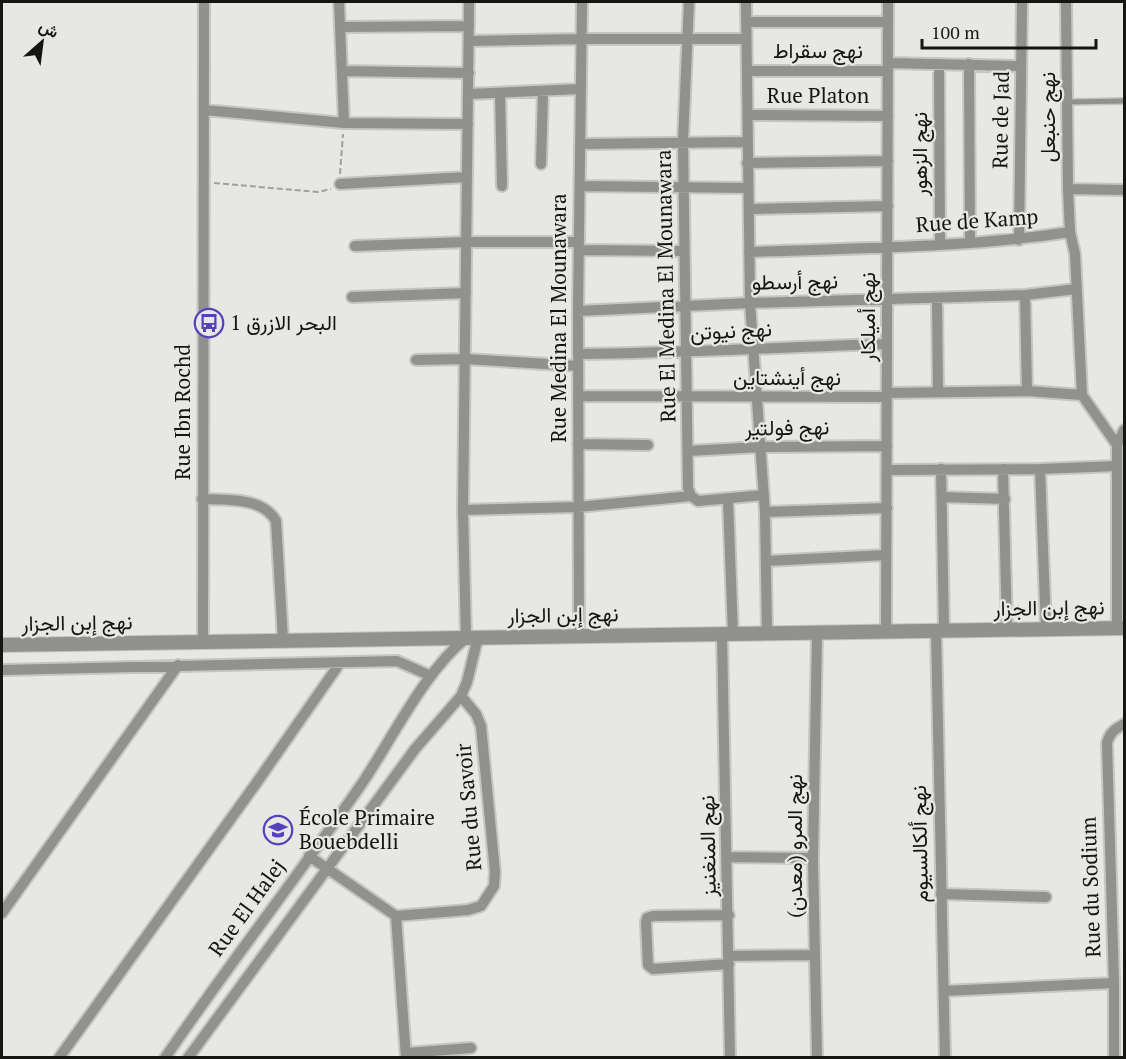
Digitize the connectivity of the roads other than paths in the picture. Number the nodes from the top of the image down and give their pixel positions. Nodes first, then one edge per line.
1 (204, 2) edge
2 (339, 2) edge
3 (469, 2) edge
4 (582, 2) edge
5 (688, 2) edge
6 (746, 2) edge
7 (888, 2) edge
8 (1022, 2) edge
9 (1066, 2) edge
10 (746, 22) junction
11 (888, 22) junction
12 (469, 26) junction
13 (340, 27) junction
14 (580, 39) junction
15 (746, 39) junction
16 (686, 40) junction
17 (469, 41) junction
18 (939, 64) junction
19 (969, 64) junction
20 (1021, 66) junction
21 (888, 67) junction
22 (342, 71) junction
23 (748, 71) junction
24 (469, 73) junction
25 (580, 89) junction
26 (543, 91) junction
27 (500, 93) junction
28 (469, 94) junction
29 (1125, 101) edge
30 (1067, 102) junction
31 (204, 110) junction
32 (748, 115) junction
33 (888, 116) junction
34 (344, 123) junction
35 (468, 124) junction
36 (683, 141) junction
37 (747, 142) junction
38 (580, 144) junction
39 (888, 161) junction
40 (747, 163) junction
41 (541, 164) dead end
42 (467, 177) junction
43 (340, 184) road end
44 (502, 186) dead end
45 (580, 186) junction
46 (684, 186) junction
47 (748, 189) junction
48 (1068, 189) junction
49 (1125, 190) edge
50 (888, 206) junction
51 (748, 209) junction
52 (1070, 232) junction
53 (1019, 240) junction
54 (466, 242) junction
55 (970, 243) junction
56 (940, 245) junction
57 (355, 246) dead end
58 (579, 246) junction
59 (887, 247) junction
60 (684, 251) junction
61 (749, 252) junction
62 (1076, 289) junction
63 (466, 293) junction
64 (1025, 295) junction
65 (351, 297) dead end
66 (937, 298) junction
67 (887, 300) junction
68 (750, 303) junction
69 (685, 307) junction
70 (578, 311) junction
71 (887, 344) junction
72 (753, 349) junction
73 (686, 353) junction
74 (578, 354) junction
75 (466, 359) junction
76 (416, 360) dead end
77 (578, 366) junction
78 (1027, 391) junction
79 (938, 392) junction
80 (1082, 394) junction
81 (887, 395) junction
82 (578, 396) junction
83 (756, 397) junction
84 (686, 398) junction
85 (1125, 430) edge
86 (578, 444) junction
87 (648, 445) dead end
88 (1117, 445) junction
89 (887, 446) junction
90 (760, 447) junction
91 (687, 451) junction
92 (1117, 466) junction
93 (1003, 468) junction
94 (941, 469) junction
95 (1040, 469) junction
96 (886, 470) junction
97 (764, 495) junction
98 (691, 496) junction
99 (942, 497) junction
100 (202, 499) junction
101 (1005, 499) junction
102 (728, 500) junction
103 (578, 507) junction
104 (886, 508) junction
105 (463, 510) junction
106 (765, 512) junction
107 (1121, 524) edge
108 (886, 555) junction
109 (766, 561) junction
110 (1121, 628) edge
111 (1046, 629) junction
112 (940, 630) junction
113 (1007, 630) junction
114 (886, 632) junction
115 (767, 633) junction
116 (728, 634) junction
117 (817, 634) junction
118 (579, 635) junction
119 (472, 638) junction
120 (283, 640) junction
121 (203, 642) junction
122 (2, 645) edge
123 (340, 663) junction
124 (178, 665) junction
125 (2, 670) edge
126 (431, 676) junction
127 (461, 696) junction
128 (1125, 724) edge
129 (309, 856) junction
130 (728, 857) junction
131 (813, 858) junction
132 (326, 870) junction
133 (941, 894) junction
134 (1046, 897) dead end
135 (2, 913) edge
136 (729, 915) junction
137 (396, 916) junction
138 (815, 956) junction
139 (729, 960) junction
140 (1114, 983) junction
141 (944, 991) junction
142 (471, 1048) dead end
143 (406, 1055) edge
144 (59, 1058) edge
145 (165, 1058) edge
146 (189, 1058) edge
147 (730, 1058) edge
148 (817, 1058) edge
149 (945, 1058) edge
150 (1114, 1058) edge

1 - 31 street, Rue Ibn Rochd
2 - 13 street
3 - 12 street
4 - 14 street, Rue Medina El Mounawara
5 - 16 street, Rue El Medina El Mounawara
6 - 10 street
7 - 11 street, نهج أميلكار
8 - 20 street, Rue de Jad
9 - 30 street, نهج حنبعل
10 - 11 street
10 - 15 street
11 - 21 street, نهج أميلكار
12 - 13 street
12 - 17 street
13 - 22 street
14 - 16 street
14 - 17 street
14 - 25 street, Rue Medina El Mounawara
15 - 16 street
15 - 23 street
16 - 36 street, Rue El Medina El Mounawara
17 - 24 street
18 - 19 street, نهج سقراط
18 - 21 street, نهج سقراط
18 - 56 street, نهج الزهور
19 - 20 street, نهج سقراط
19 - 55 street
20 - 53 street, Rue de Jad
21 - 23 street, نهج سقراط
21 - 33 street, نهج أميلكار
22 - 24 street
22 - 34 street
23 - 32 street
24 - 28 street
25 - 26 street
25 - 38 street, Rue Medina El Mounawara
26 - 27 street
26 - 41 street
27 - 28 street
27 - 44 street
28 - 35 street
29 - 30 lane
30 - 48 street, نهج حنبعل
31 - 34 street
31 - 100 street, Rue Ibn Rochd
32 - 33 street, Rue Platon
32 - 37 street
33 - 39 street, نهج أميلكار
34 - 35 street
35 - 42 street
36 - 37 street
36 - 38 street
36 - 46 street, Rue El Medina El Mounawara
37 - 40 street
38 - 45 street, Rue Medina El Mounawara
39 - 40 street
39 - 50 street, نهج أميلكار
40 - 47 street
42 - 43 street
42 - 54 street
45 - 46 street
45 - 58 street, Rue Medina El Mounawara
46 - 47 street
46 - 60 street, Rue El Medina El Mounawara
47 - 51 street
48 - 49 street
48 - 52 street, نهج حنبعل
50 - 51 street
50 - 59 street, نهج أميلكار
51 - 61 street
52 - 53 street, Rue de Kamp
52 - 62 street, نهج حنبعل
53 - 55 street, Rue de Kamp
54 - 57 street
54 - 58 street
54 - 63 street
55 - 56 street, Rue de Kamp
56 - 59 street, Rue de Kamp
58 - 60 street
58 - 70 street, Rue Medina El Mounawara
59 - 61 street, Rue de Kamp
59 - 67 street, نهج أميلكار
60 - 69 street, Rue El Medina El Mounawara
61 - 68 street
62 - 64 street, نهج أرسطو
62 - 80 street, نهج حنبعل
63 - 65 street
63 - 75 street
64 - 66 street, نهج أرسطو
64 - 78 street
66 - 67 street, نهج أرسطو
66 - 79 street
67 - 68 street, نهج أرسطو
67 - 71 street, نهج أميلكار
68 - 69 street, نهج أرسطو
68 - 72 street
69 - 70 street, نهج أرسطو
69 - 73 street, Rue El Medina El Mounawara
70 - 74 street, Rue Medina El Mounawara
71 - 72 street, نهج نيوتن
71 - 81 street, نهج أميلكار
72 - 73 street, نهج نيوتن
72 - 83 street
73 - 74 street, نهج نيوتن
73 - 84 street, Rue El Medina El Mounawara
74 - 77 street, Rue Medina El Mounawara
75 - 76 street
75 - 77 street
75 - 105 street
77 - 82 street, Rue Medina El Mounawara
78 - 79 street, نهج أينشتاين
78 - 80 street, نهج أينشتاين
79 - 81 street, نهج أينشتاين
80 - 88 street
81 - 83 street, نهج أينشتاين
81 - 89 street, نهج أميلكار
82 - 84 street, نهج أينشتاين
82 - 86 street, Rue Medina El Mounawara
83 - 84 street, نهج أينشتاين
83 - 90 street
84 - 91 street, Rue El Medina El Mounawara
85 - 88 street
86 - 87 street
86 - 103 street, Rue Medina El Mounawara
88 - 92 street
89 - 90 street, نهج فولتير
89 - 96 street, نهج أميلكار
90 - 91 street, نهج فولتير
90 - 97 street
91 - 98 street, Rue El Medina El Mounawara
92 - 95 street
92 - 107 street
93 - 94 street
93 - 95 street
93 - 101 street
94 - 96 street
94 - 99 street, نهج ألكالسيوم
95 - 111 street
96 - 104 street, نهج أميلكار
97 - 102 street
97 - 106 street
98 - 102 street
98 - 103 street
99 - 101 street
99 - 112 street, نهج ألكالسيوم
100 - 120 street
100 - 121 street, Rue Ibn Rochd
101 - 113 street
102 - 116 street, نهج المنغنيز
103 - 105 street
103 - 118 street, Rue Medina El Mounawara
104 - 106 street
104 - 108 street, نهج أميلكار
105 - 119 street
106 - 109 street
107 - 110 street
108 - 109 street
108 - 114 street, نهج أميلكار
109 - 115 street
110 - 111 street, نهج إبن الجزار
111 - 113 street, نهج إبن الجزار
112 - 113 street, نهج إبن الجزار
112 - 114 street, نهج إبن الجزار
112 - 133 street, نهج ألكالسيوم
114 - 117 street, نهج إبن الجزار
115 - 116 street, نهج إبن الجزار
115 - 117 street, نهج إبن الجزار
116 - 118 street, نهج إبن الجزار
116 - 130 street, نهج المنغنيز
117 - 131 street, نهج المرو (معدن)
118 - 119 street, نهج إبن الجزار
119 - 120 street, نهج إبن الجزار
119 - 126 street, Rue El Halej
119 - 127 street, Rue El Halej
120 - 121 street, نهج إبن الجزار
121 - 122 street, نهج إبن الجزار
123 - 124 street
123 - 126 street
123 - 144 street
124 - 125 street
124 - 135 street
126 - 129 street, Rue El Halej
127 - 132 street, Rue El Halej
127 - 137 street, Rue du Savoir
128 - 140 street, Rue du Sodium
129 - 132 street
129 - 145 street, Rue El Halej
130 - 131 street
130 - 136 street, نهج المنغنيز
131 - 138 street, نهج المرو (معدن)
132 - 137 street
132 - 146 street, Rue El Halej
133 - 134 street
133 - 141 street, نهج ألكالسيوم
136 - 139 street, نهج المنغنيز
136 - 139 street
137 - 143 street
138 - 139 street
138 - 148 street, نهج المرو (معدن)
139 - 147 street, نهج المنغنيز
140 - 141 street
140 - 150 street, Rue du Sodium
141 - 149 street, نهج ألكالسيوم
142 - 143 street

